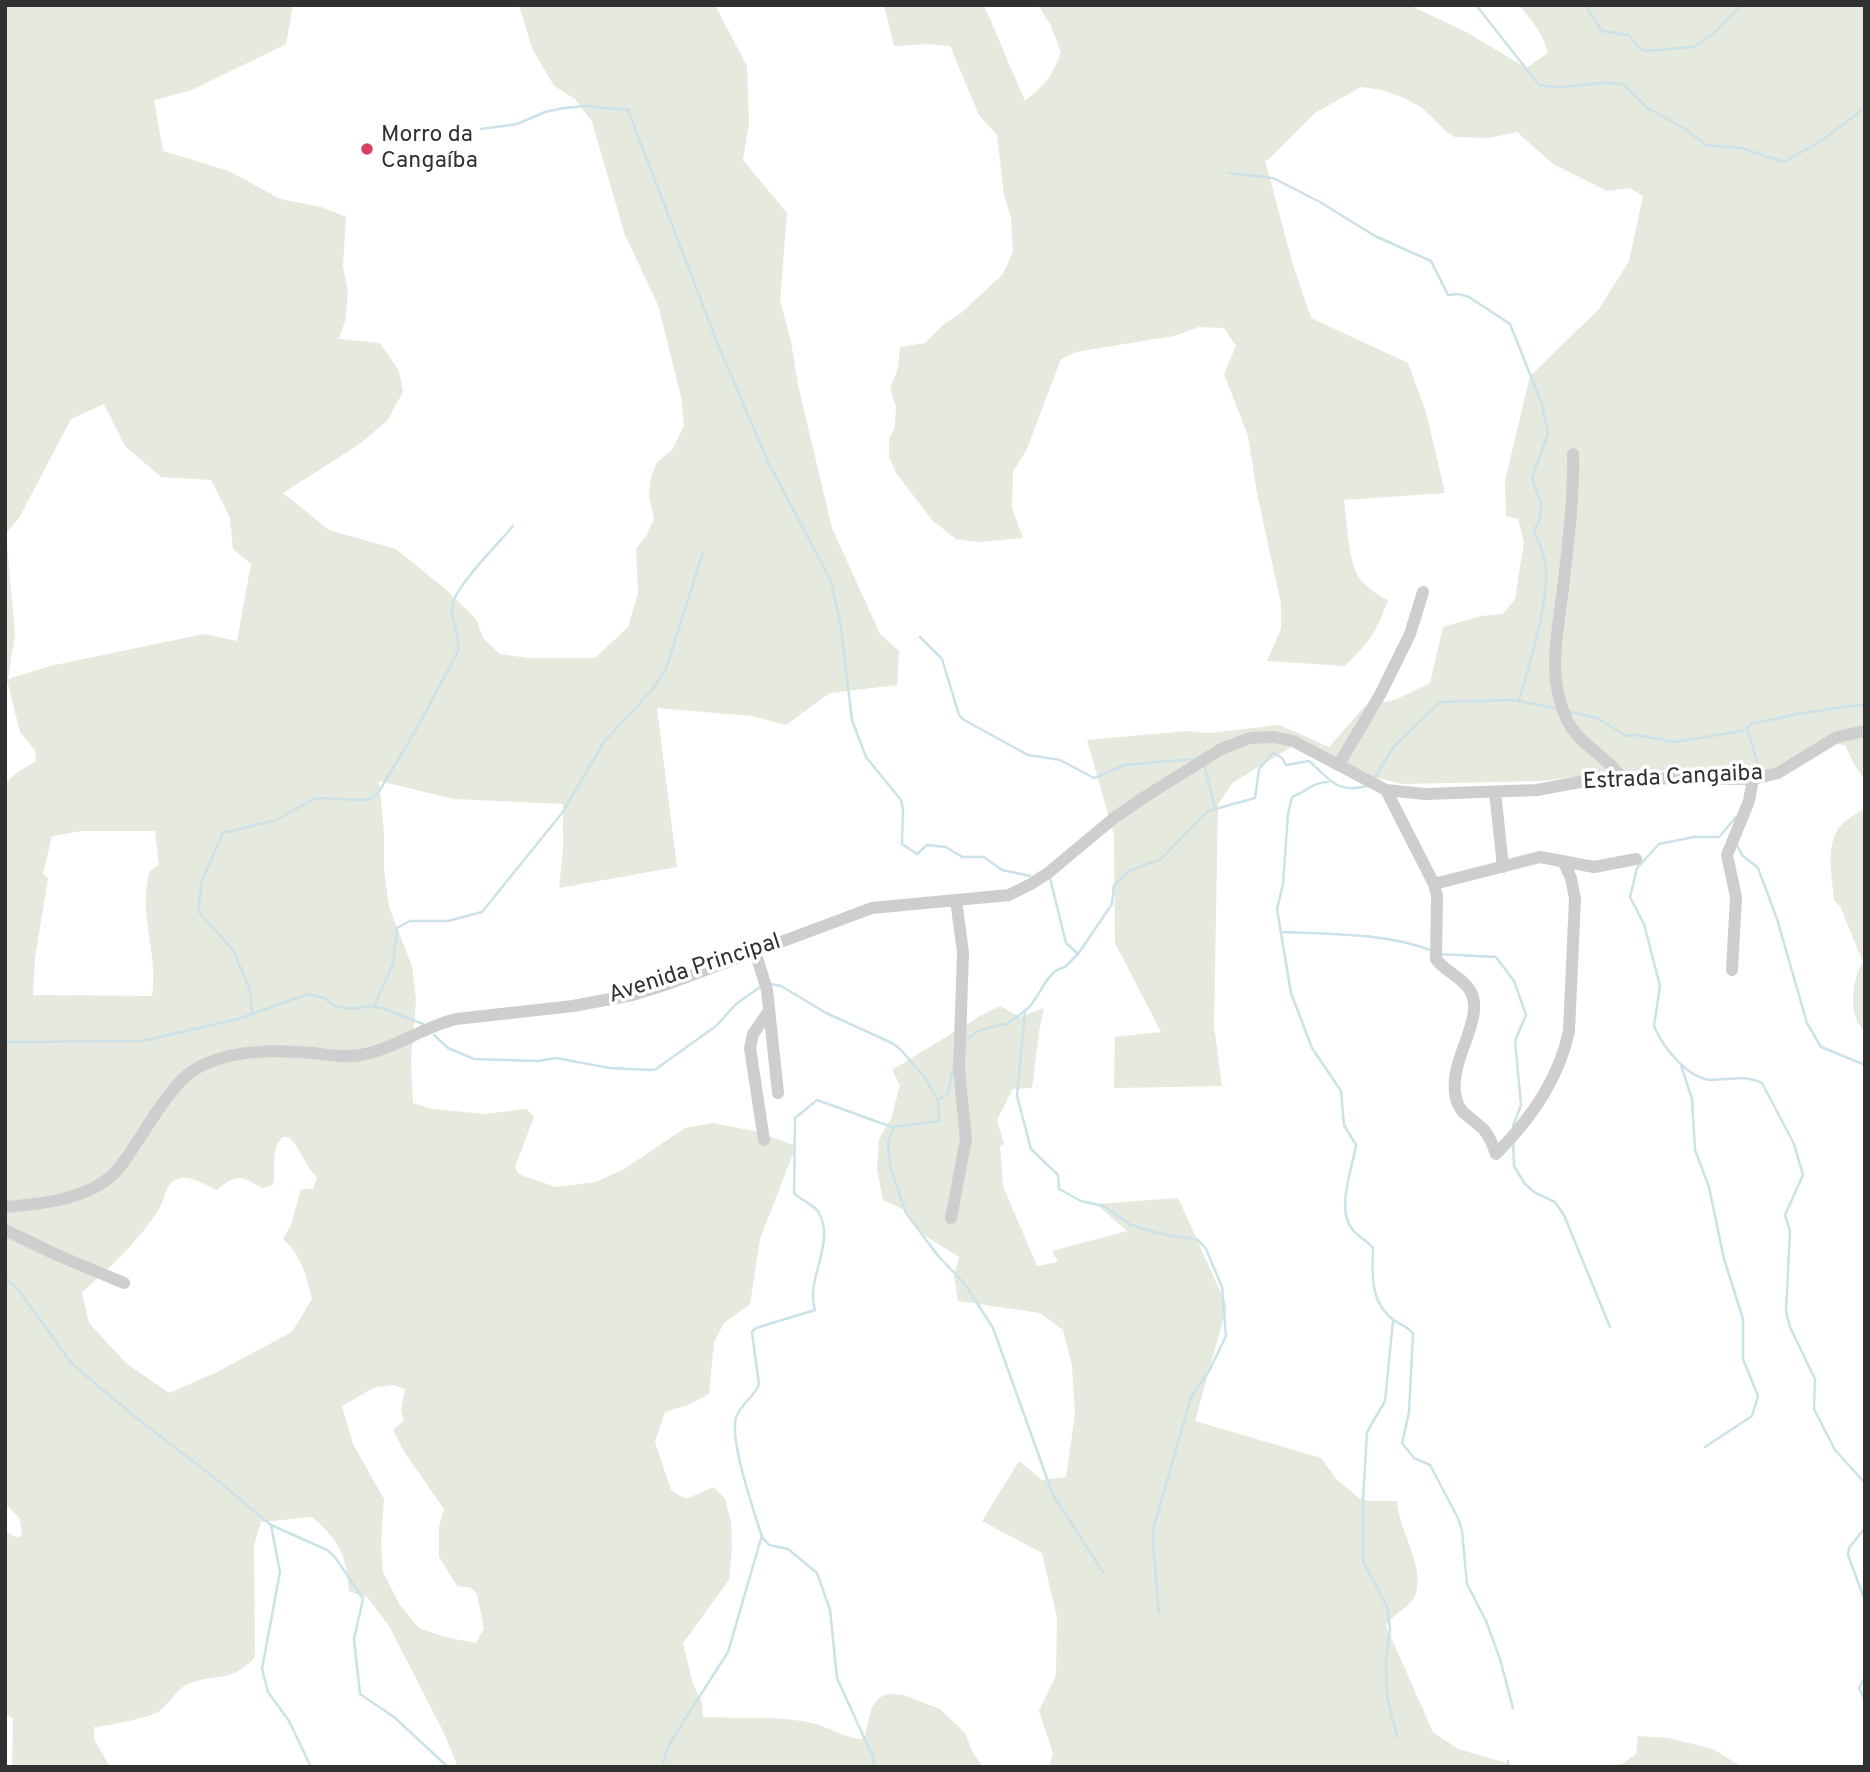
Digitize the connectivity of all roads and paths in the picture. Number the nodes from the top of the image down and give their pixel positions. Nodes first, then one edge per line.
1 (1573, 454) dead end
2 (1423, 592) dead end
3 (1865, 731) edge
4 (1339, 764) junction
5 (1622, 778) junction
6 (1753, 779) junction
7 (1387, 790) junction
8 (1495, 792) junction
9 (1636, 859) dead end
10 (1563, 861) junction
11 (1503, 867) junction
12 (1434, 884) junction
13 (956, 900) junction
14 (755, 951) junction
15 (1732, 970) dead end
16 (769, 1011) junction
17 (778, 1093) dead end
18 (764, 1140) dead end
19 (5, 1207) edge
20 (951, 1218) dead end
21 (5, 1230) edge
22 (124, 1283) dead end

1 - 5 street
2 - 4 street
3 - 6 street, Estrada Cangaiba
4 - 7 street, Avenida Principal
4 - 13 street, Avenida Principal
5 - 6 street, Estrada Cangaiba
5 - 8 street, Estrada Cangaiba
6 - 15 street
7 - 8 street, Estrada Cangaiba
7 - 12 street
8 - 11 street
9 - 10 street
10 - 11 street
10 - 12 street
11 - 12 street
13 - 14 street, Avenida Principal
13 - 20 street
14 - 16 street
14 - 19 street, Avenida Principal
16 - 17 street
16 - 18 street
21 - 22 street

